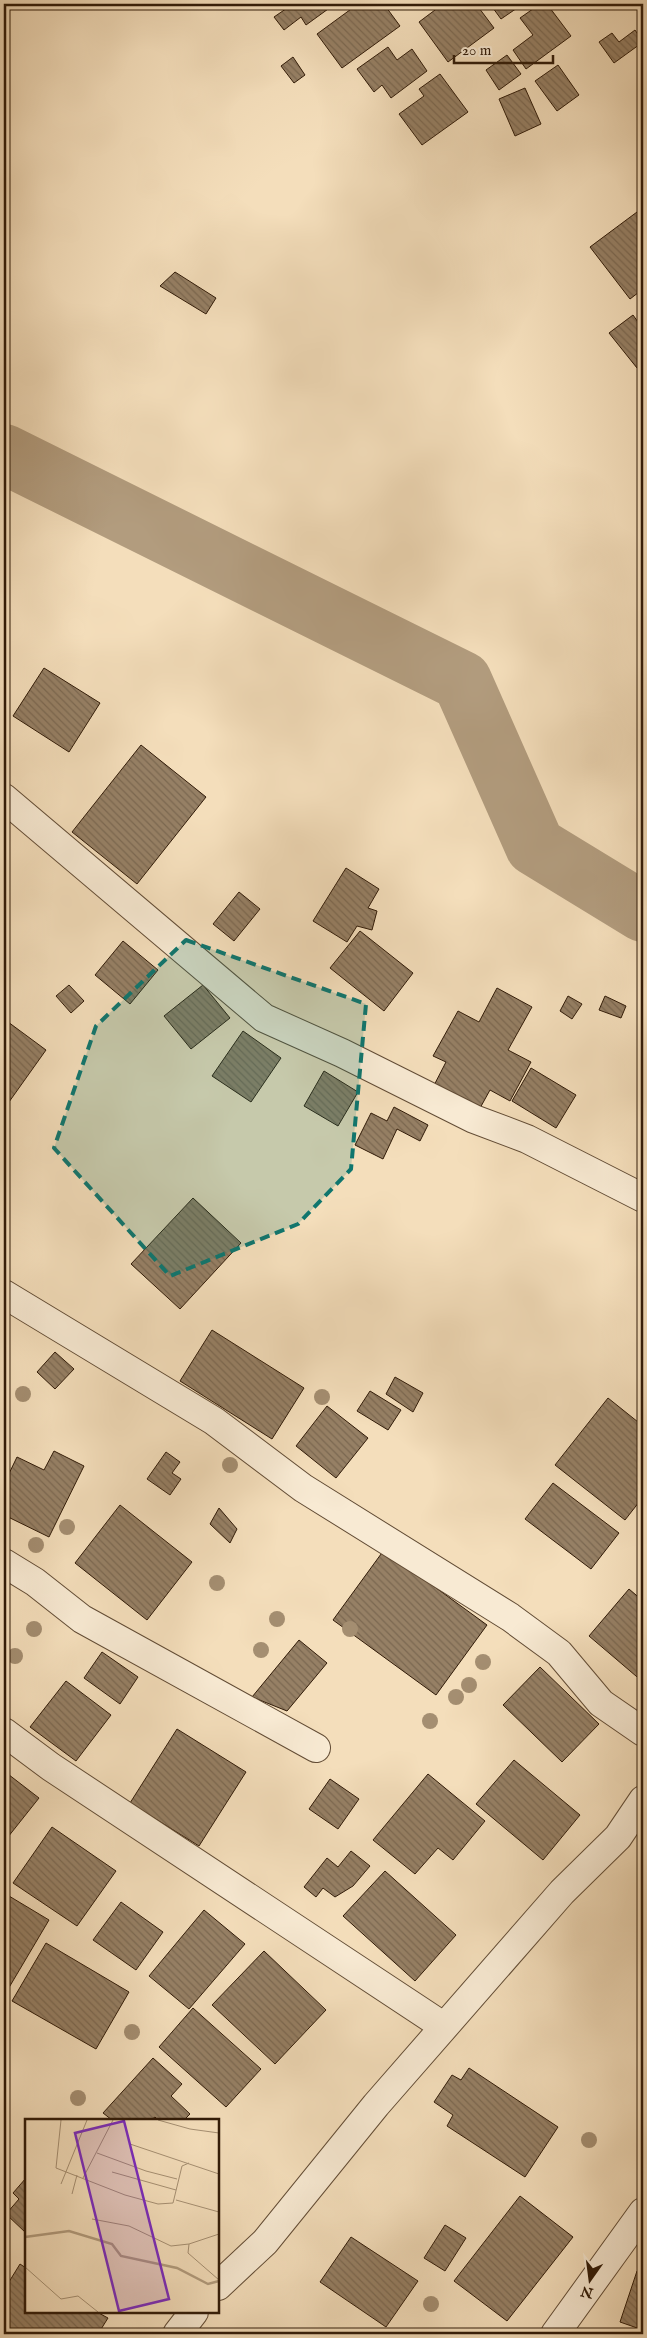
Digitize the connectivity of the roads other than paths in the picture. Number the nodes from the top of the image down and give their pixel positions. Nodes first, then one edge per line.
1 (4, 798) edge
2 (643, 1198) edge
3 (4, 1294) edge
4 (4, 1563) edge
5 (4, 1732) edge
6 (643, 1732) edge
7 (316, 1748) dead end
8 (643, 1800) edge
9 (443, 2026) junction
10 (643, 2212) edge
11 (219, 2285) edge
12 (193, 2313) edge
13 (177, 2334) edge
14 (555, 2334) edge

1 - 2 street
3 - 6 street
4 - 7 street
5 - 9 street
8 - 9 street
9 - 11 street
10 - 14 street
12 - 13 street

